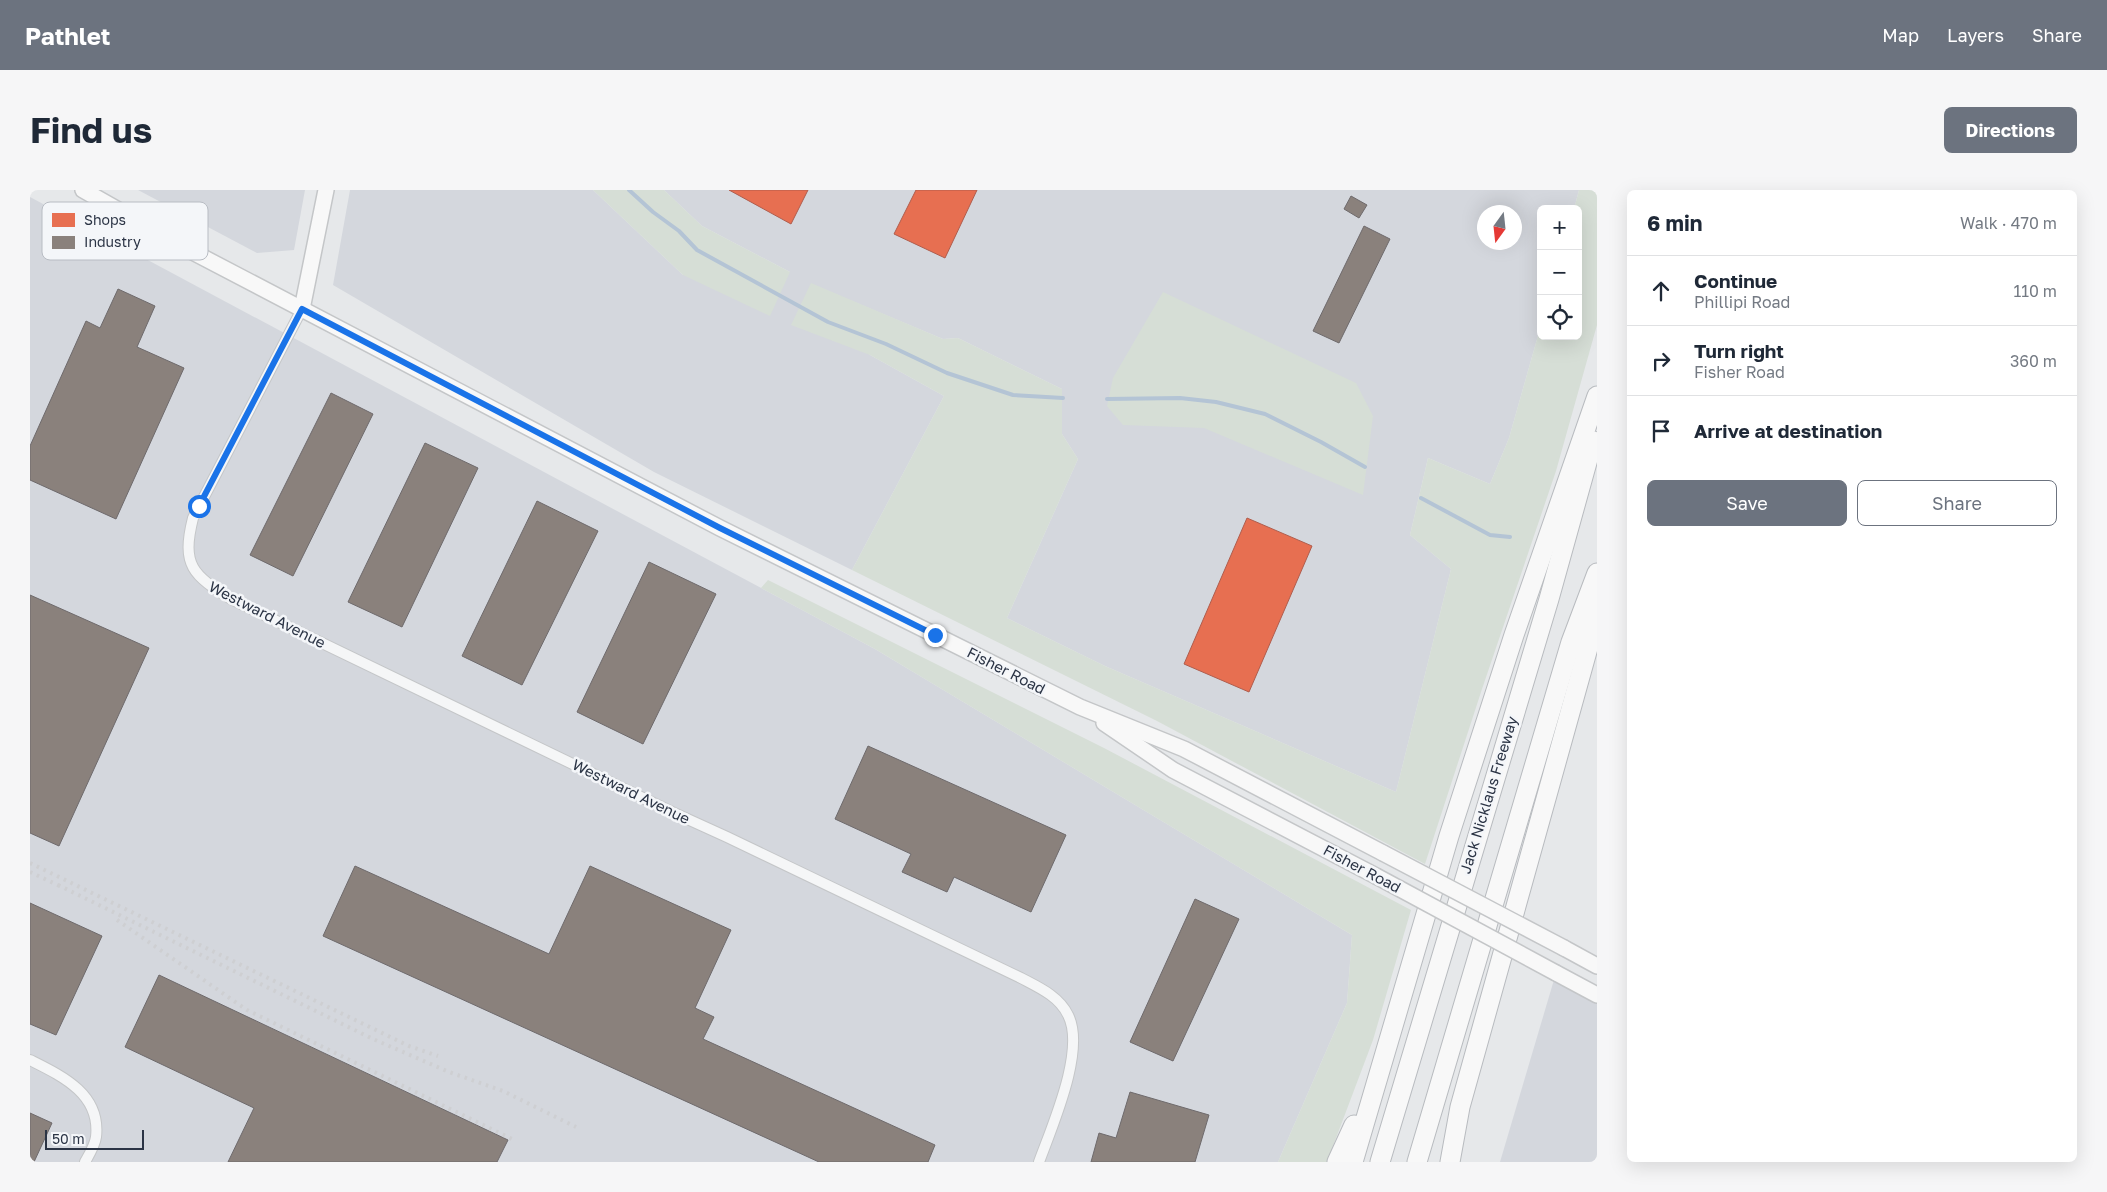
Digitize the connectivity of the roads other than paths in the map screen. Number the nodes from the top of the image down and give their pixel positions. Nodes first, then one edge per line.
1 (83, 190) edge
2 (326, 190) edge
3 (104, 202) edge
4 (208, 260) edge
5 (302, 309) junction
6 (1597, 396) edge
7 (1597, 428) edge
8 (1597, 573) edge
9 (1597, 608) edge
10 (1080, 707) junction
11 (1597, 966) edge
12 (1597, 995) edge
13 (1388, 1043) junction
14 (30, 1060) edge
15 (85, 1162) edge
16 (1039, 1162) edge
17 (1338, 1162) edge
18 (1353, 1162) edge
19 (1380, 1162) edge
20 (1417, 1162) edge
21 (1450, 1162) edge

1 - 3 main road, Fisher Road
2 - 5 main road
4 - 5 main road, Fisher Road
5 - 10 main road, Fisher Road
5 - 16 street, Westward Avenue
6 - 13 highway
7 - 19 highway, Jack Nicklaus Freeway
8 - 20 highway
9 - 21 highway
10 - 11 main road, Fisher Road, bridge
10 - 12 main road, Fisher Road, bridge
13 - 17 highway
13 - 18 highway
14 - 15 street

